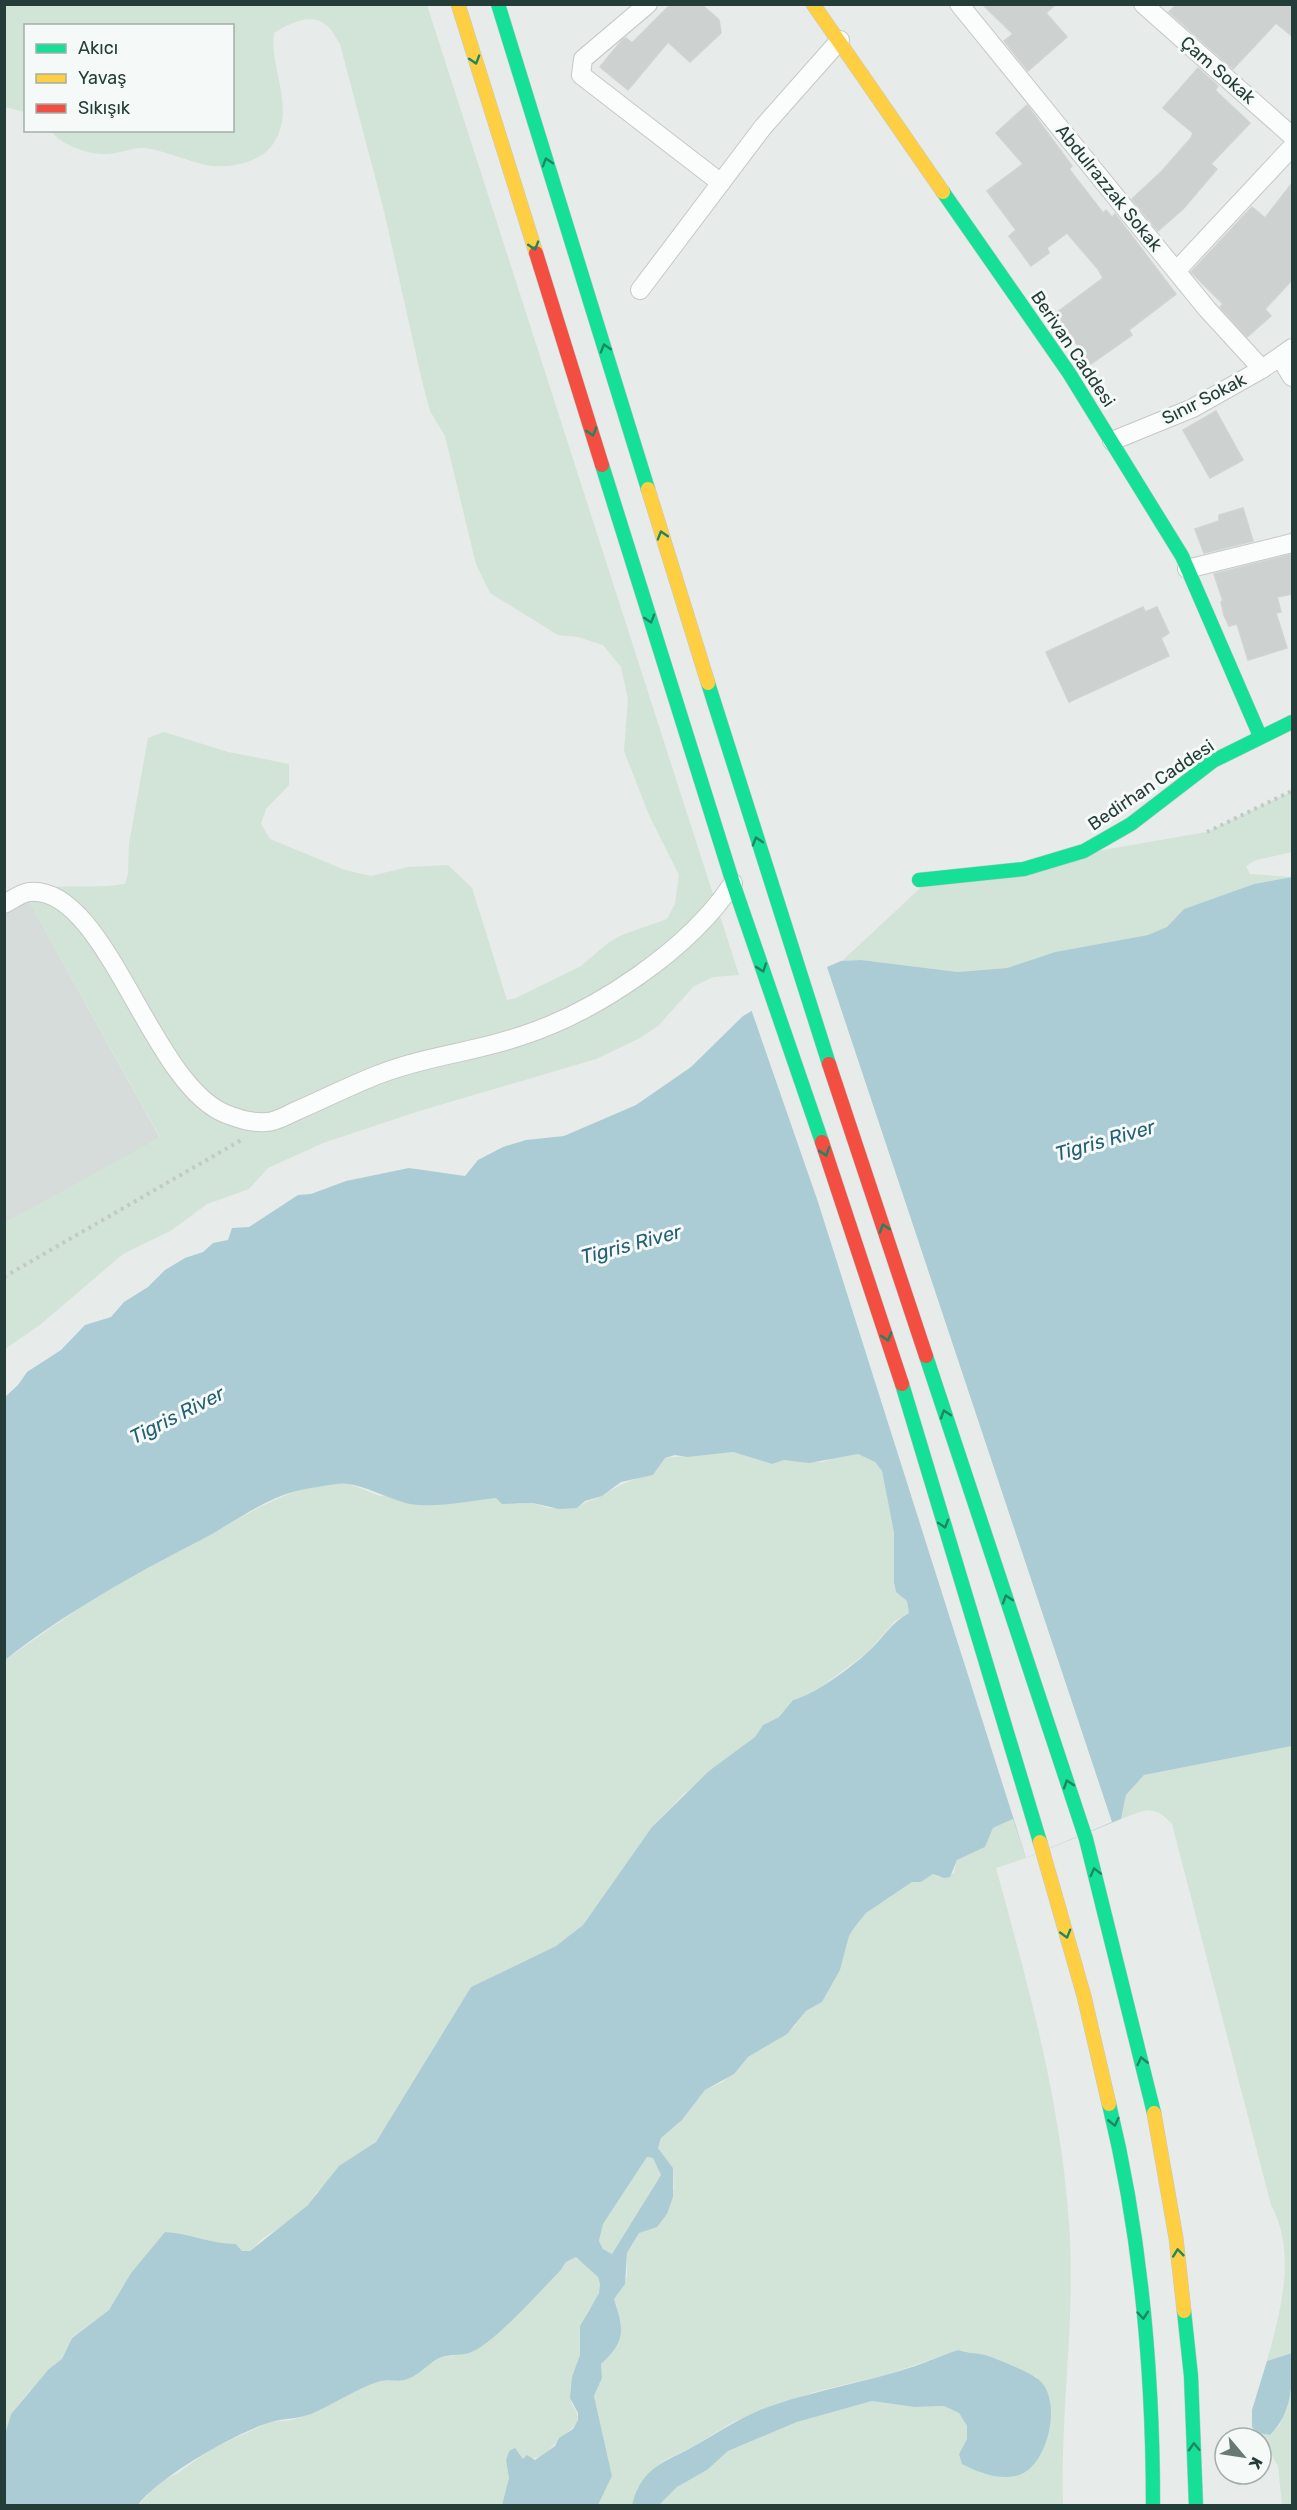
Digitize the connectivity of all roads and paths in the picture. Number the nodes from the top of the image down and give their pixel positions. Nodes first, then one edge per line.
1 (458, 4) edge
2 (498, 4) edge
3 (648, 4) edge
4 (813, 4) edge
5 (958, 4) edge
6 (1143, 4) edge
7 (840, 40) junction
8 (1293, 136) edge
9 (1293, 147) edge
10 (721, 183) junction
11 (1177, 270) junction
12 (640, 290) dead end
13 (1286, 353) edge
14 (1262, 369) junction
15 (1293, 377) edge
16 (1112, 441) junction
17 (1293, 543) edge
18 (1187, 569) junction
19 (1293, 722) edge
20 (1260, 736) junction
21 (1293, 791) edge
22 (1207, 832) dead end
23 (920, 880) dead end
24 (733, 883) junction
25 (4, 904) edge
26 (269, 1122) junction
27 (4, 1277) edge
28 (1153, 2505) edge
29 (1196, 2505) edge

1 -> 24 main road
29 -> 2 main road
3 - 10 street
4 - 7 main road, Berivan Caddesi
5 - 11 street, Abdulrazzak Sokak
6 - 8 street, Çam Sokak
7 - 10 street
7 - 16 main road, Berivan Caddesi
9 - 11 street
10 - 12 street
11 - 14 street, Abdulrazzak Sokak
13 - 14 street, Sınır Sokak
13 - 15 street
14 - 16 street, Sınır Sokak
16 - 18 main road, Berivan Caddesi
17 - 18 street
18 - 20 main road, Berivan Caddesi
19 - 20 main road, Bedirhan Caddesi
20 - 23 main road, Bedirhan Caddesi
21 - 22 path
24 - 26 street
24 -> 28 main road
25 - 26 street
26 - 27 path

